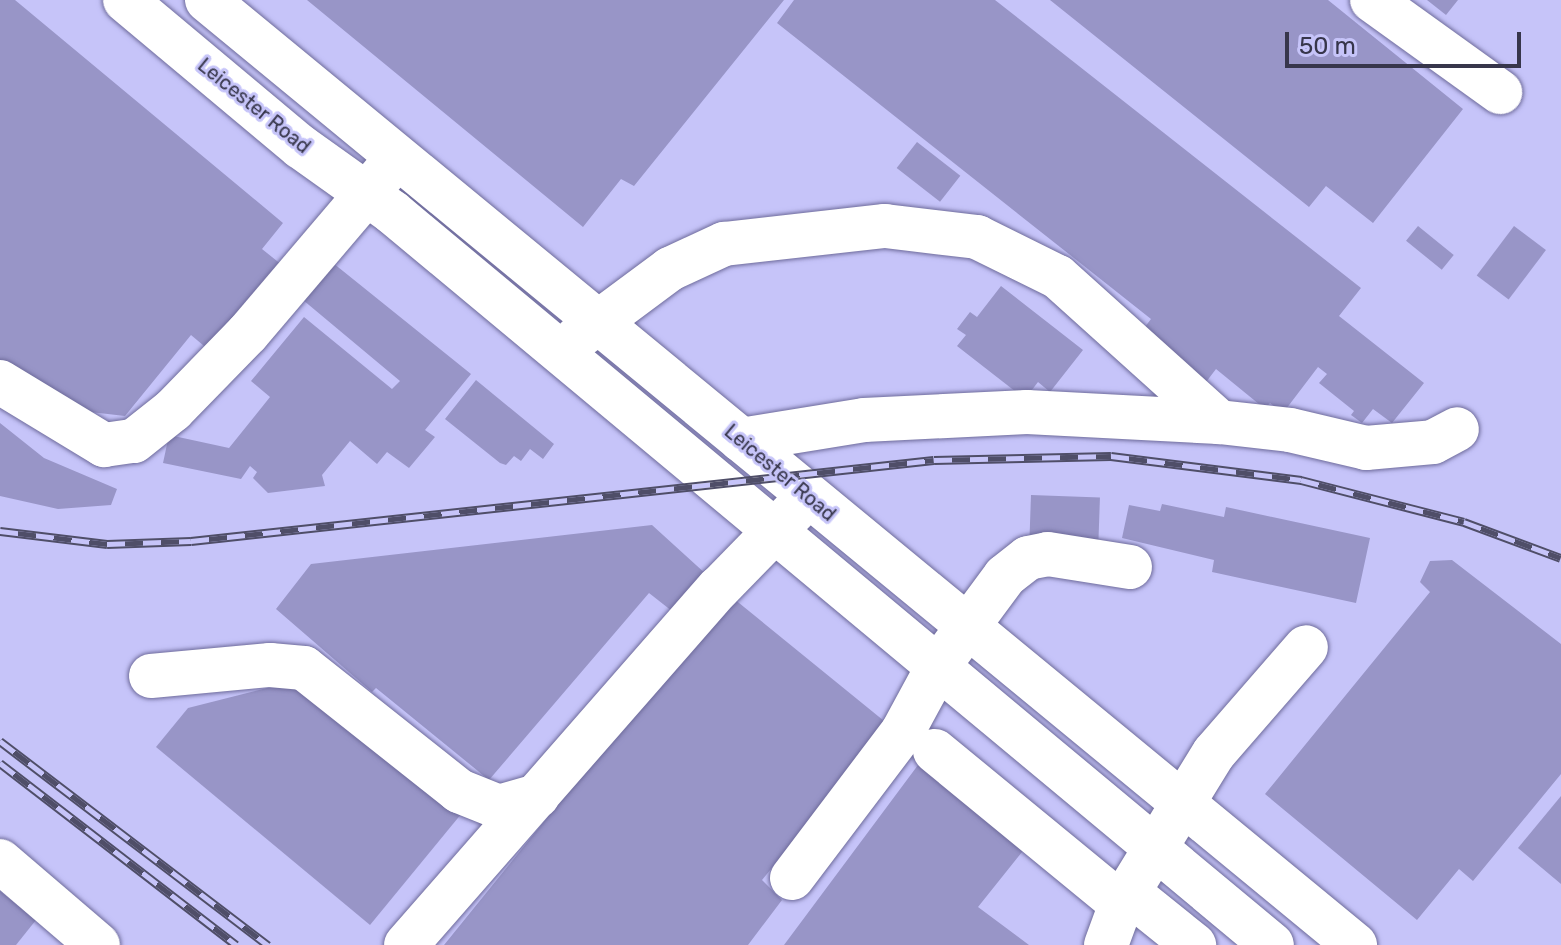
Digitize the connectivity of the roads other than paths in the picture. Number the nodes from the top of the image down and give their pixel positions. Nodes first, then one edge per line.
1 (125, 0) edge
2 (207, 0) edge
3 (1372, 0) edge
4 (1500, 92) dead end
5 (397, 154) junction
6 (368, 195) junction
7 (600, 322) junction
8 (559, 352) junction
9 (0, 382) edge
10 (1219, 422) junction
11 (1457, 429) dead end
12 (741, 440) junction
13 (808, 497) junction
14 (775, 531) junction
15 (1130, 567) dead end
16 (967, 626) junction
17 (1306, 647) dead end
18 (937, 668) junction
19 (151, 676) dead end
20 (935, 751) dead end
21 (537, 796) junction
22 (1183, 804) junction
23 (1156, 849) junction
24 (0, 861) edge
25 (792, 878) dead end
26 (1125, 898) junction
27 (98, 945) edge
28 (406, 945) edge
29 (1106, 945) edge
30 (1194, 945) edge
31 (1272, 945) edge
32 (1355, 945) edge

1 - 6 street, Leicester Road
2 - 5 street, Leicester Road
3 - 4 street
5 - 6 street
5 - 7 street, Leicester Road
6 - 8 street, Leicester Road
6 - 9 street
7 - 8 street
7 - 10 street
7 - 12 street, Leicester Road
8 - 14 street, Leicester Road
10 - 11 street
10 - 12 street
12 - 13 street, Leicester Road
13 - 14 street
13 - 16 street, Leicester Road
14 - 18 street, Leicester Road
14 - 21 street
15 - 16 street
16 - 18 street
16 - 22 street, Leicester Road
17 - 22 street
18 - 23 street, Leicester Road
18 - 25 street
19 - 21 street
20 - 26 street
21 - 28 street
22 - 23 street
22 - 32 street, Leicester Road
23 - 26 street
23 - 31 street, Leicester Road
24 - 27 street
26 - 29 street
26 - 30 street

